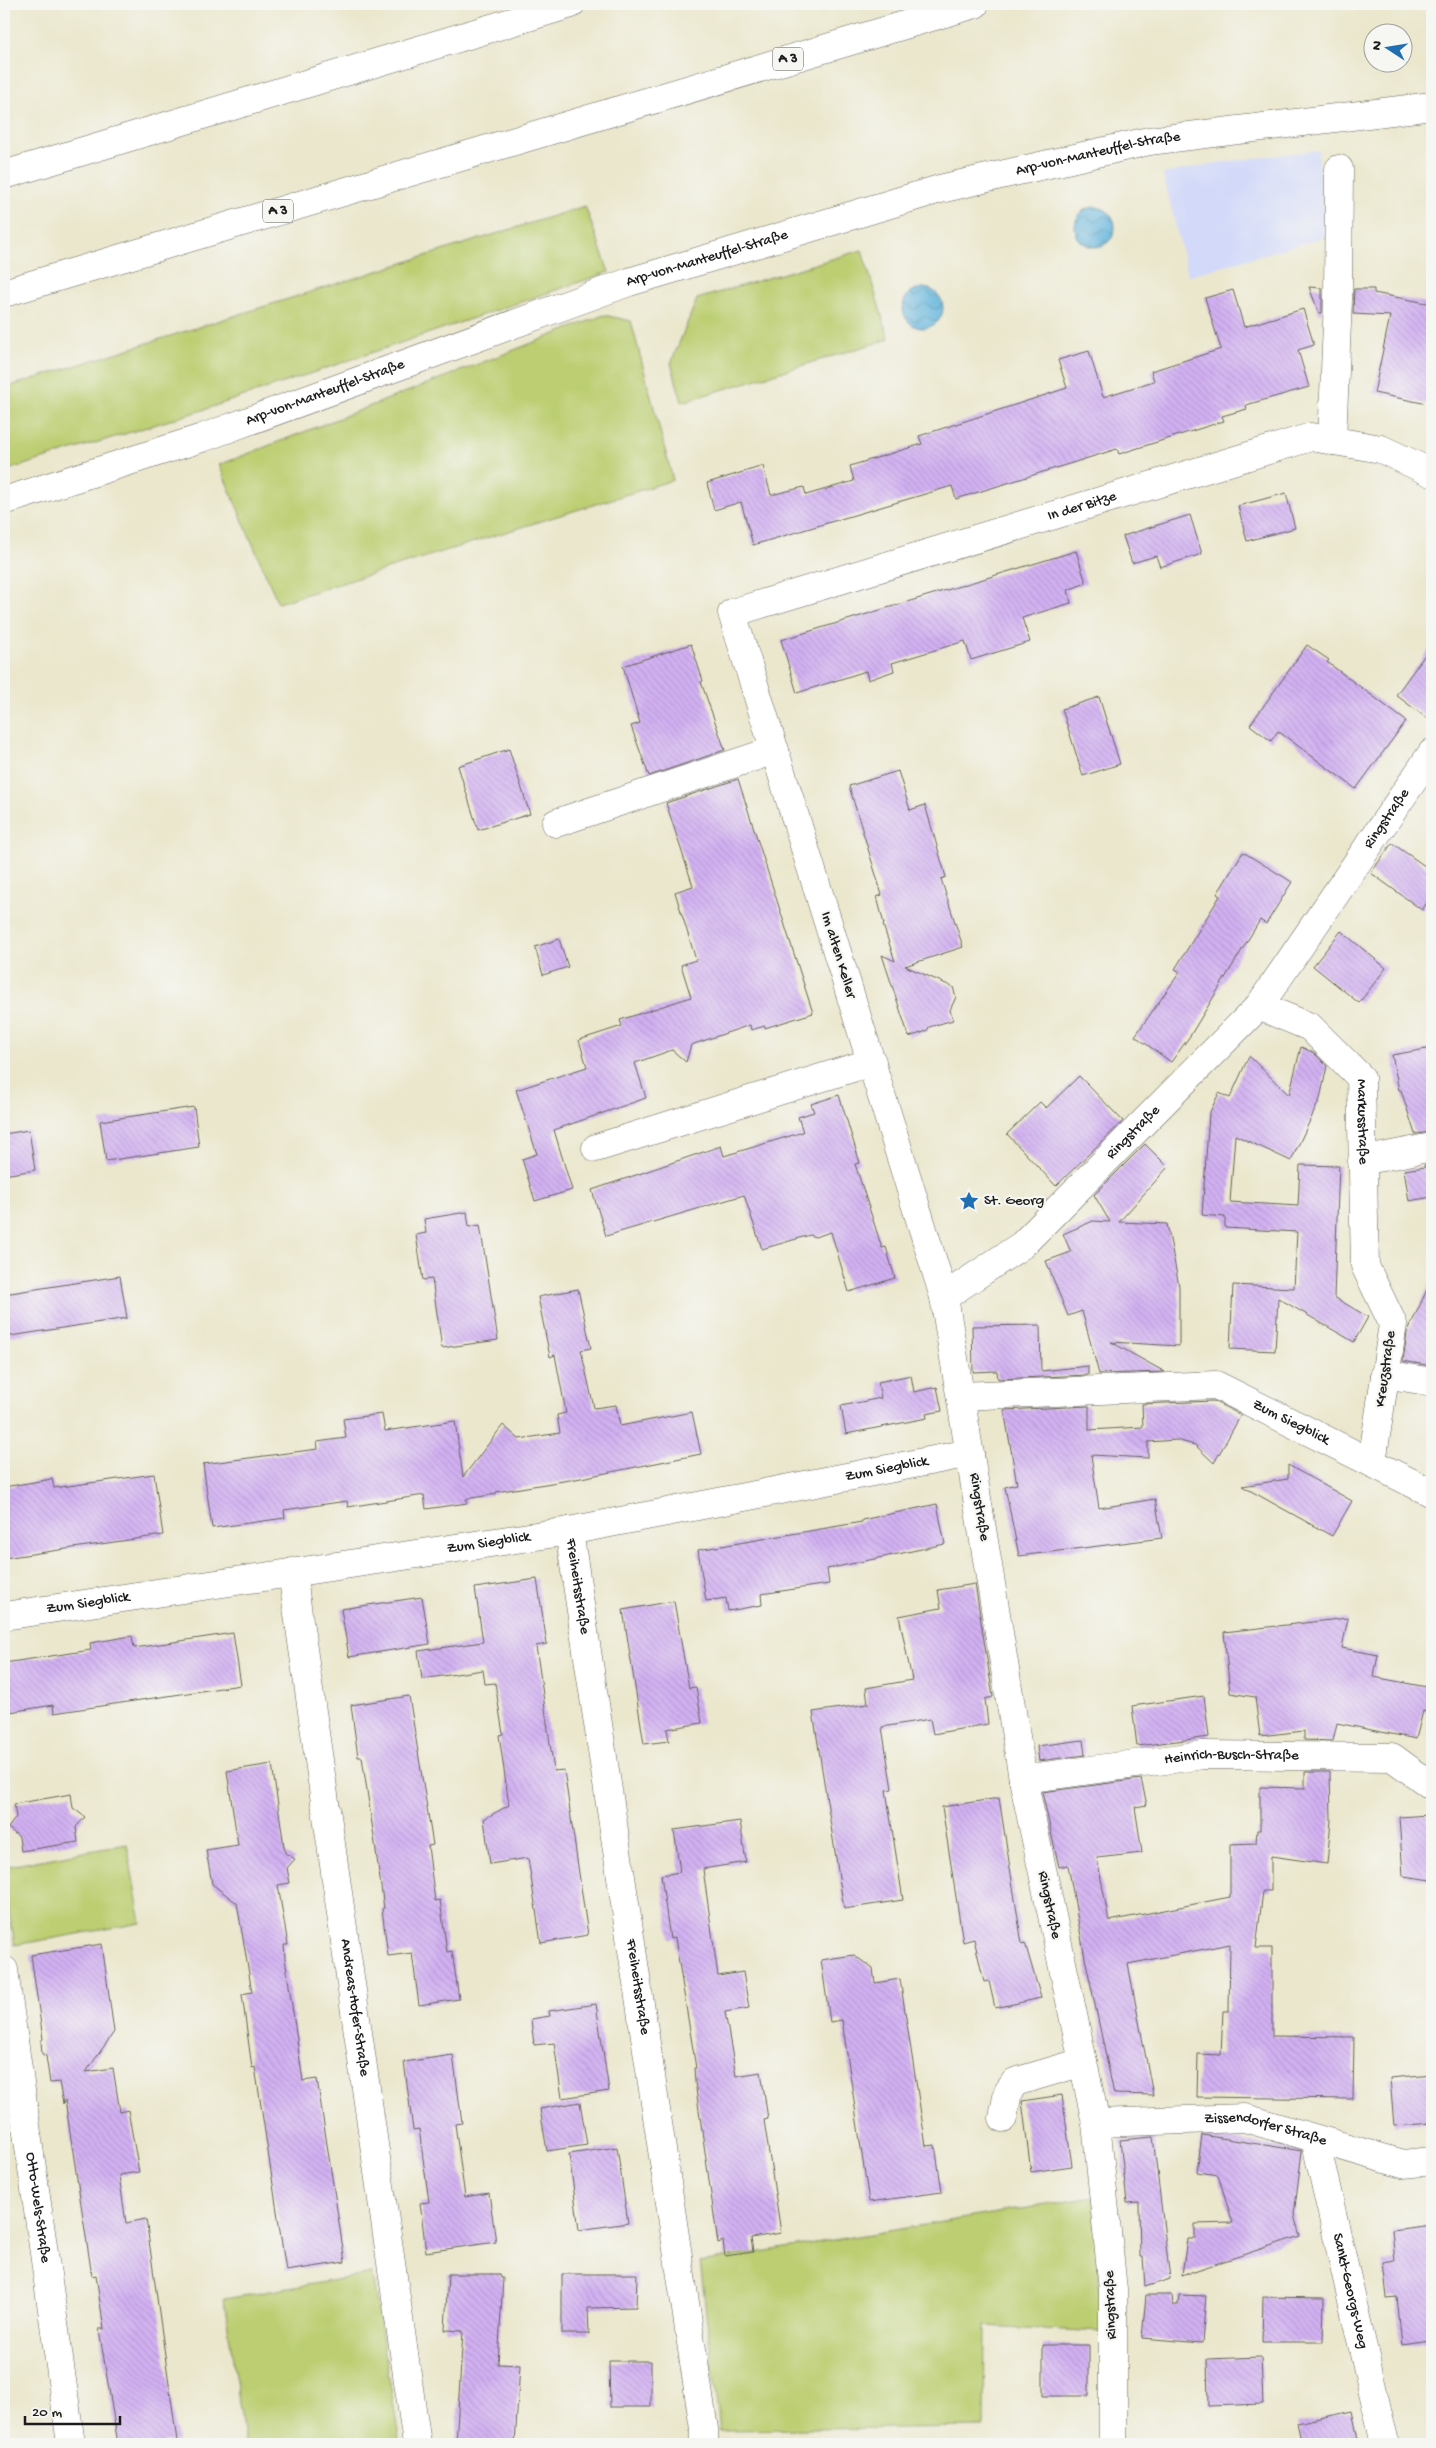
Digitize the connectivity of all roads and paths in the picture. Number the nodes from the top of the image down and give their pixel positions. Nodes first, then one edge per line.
1 (569, 4) edge
2 (975, 4) edge
3 (1432, 106) edge
4 (1339, 169) dead end
5 (4, 175) edge
6 (4, 293) edge
7 (1332, 440) junction
8 (1432, 473) edge
9 (4, 501) edge
10 (732, 613) joint
11 (775, 750) junction
12 (1432, 753) edge
13 (556, 823) dead end
14 (1259, 1006) junction
15 (872, 1062) junction
16 (1432, 1147) edge
17 (596, 1148) dead end
18 (1362, 1161) junction
19 (944, 1297) junction
20 (1385, 1374) junction
21 (1432, 1382) edge
22 (961, 1396) junction
23 (970, 1453) junction
24 (1372, 1462) junction
25 (1432, 1493) edge
26 (569, 1530) junction
27 (292, 1572) junction
28 (4, 1616) edge
29 (1023, 1779) junction
30 (1432, 1786) edge
31 (4, 1970) edge
32 (1083, 2062) junction
33 (1003, 2118) dead end
34 (1096, 2123) junction
35 (1315, 2138) junction
36 (1432, 2161) edge
37 (71, 2444) edge
38 (417, 2444) edge
39 (704, 2444) edge
40 (1113, 2444) edge
41 (1385, 2444) edge

1 - 5 main road
2 - 6 main road, A 3
3 - 9 main road, Arp-von-Manteuffel-Straße
4 - 7 main road
7 - 8 main road, In der Bitze
7 - 10 main road, In der Bitze
10 - 11 main road, Im alten Keller
11 - 13 main road
11 - 15 main road, Im alten Keller
12 - 14 main road, Ringstraße
14 - 18 main road, Markusstraße
14 - 19 main road, Ringstraße
15 - 17 main road
15 - 19 main road, Im alten Keller
16 - 18 main road, Markusstraße
18 - 20 main road, Kreuzstraße
19 - 22 main road, Ringstraße
20 - 21 main road
20 - 24 main road, Kreuzstraße
22 - 23 main road, Ringstraße
22 - 24 main road, Zum Siegblick
23 - 26 main road, Zum Siegblick
23 - 29 main road, Ringstraße
24 - 25 main road, Zum Siegblick
26 - 27 main road, Zum Siegblick
26 - 39 main road, Freiheitsstraße
27 - 28 main road, Zum Siegblick
27 - 38 main road, Andreas-Hofer-Straße
29 - 30 main road, Heinrich-Busch-Straße
29 - 32 main road, Ringstraße
31 - 37 main road, Otto-Wels-Straße
32 - 33 main road
32 - 34 main road, Ringstraße
34 - 35 main road, Zissendorfer Straße
34 - 40 main road, Ringstraße
35 - 36 main road, Zissendorfer Straße
35 - 41 main road, Sankt-Georgs-Weg

